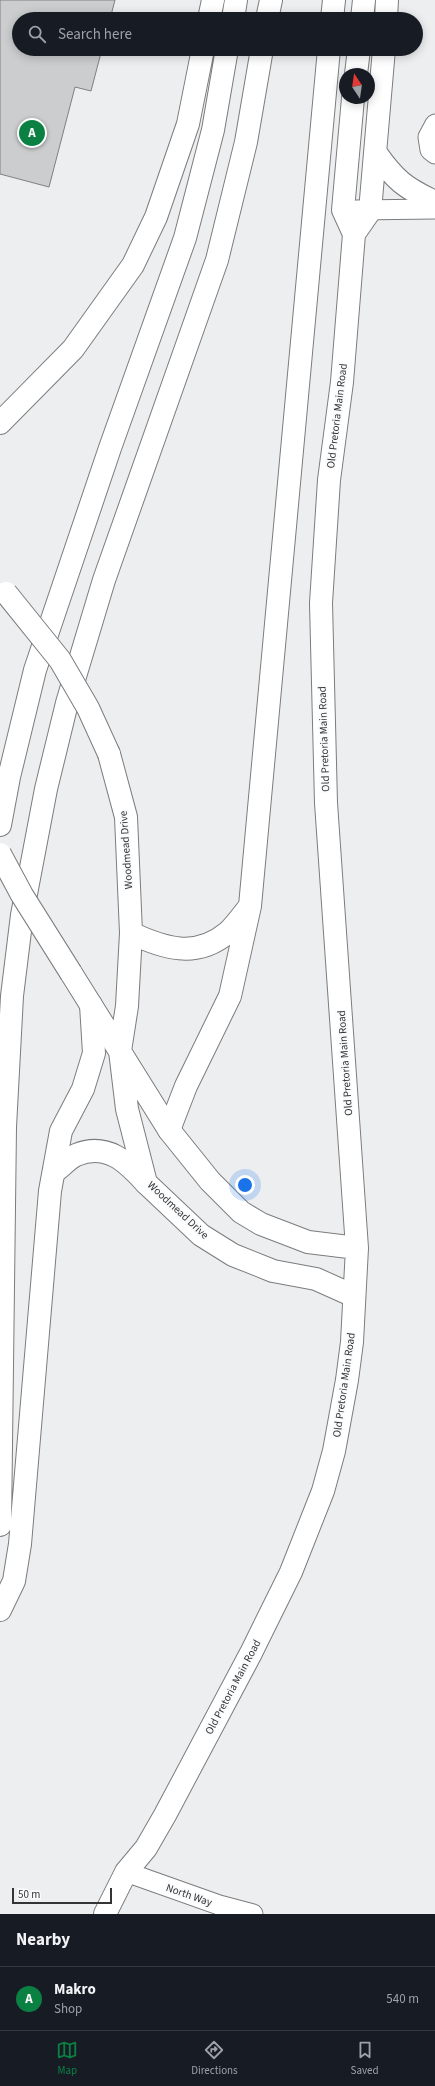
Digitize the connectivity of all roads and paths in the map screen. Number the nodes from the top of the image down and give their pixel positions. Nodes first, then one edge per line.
1 (213, 0) edge
2 (236, 0) edge
3 (271, 0) edge
4 (334, 0) edge
5 (364, 0) edge
6 (387, 0) edge
7 (210, 12) edge
8 (234, 12) edge
9 (269, 12) edge
10 (333, 12) edge
11 (363, 12) edge
12 (386, 12) edge
13 (202, 56) edge
14 (226, 56) edge
15 (261, 56) edge
16 (329, 56) edge
17 (358, 56) edge
18 (383, 56) edge
19 (357, 68) edge
20 (352, 104) edge
21 (435, 124) edge
22 (376, 153) junction
23 (435, 154) edge
24 (435, 202) edge
25 (435, 209) edge
26 (343, 210) junction
27 (370, 211) junction
28 (354, 234) junction
29 (0, 423) edge
30 (3, 591) edge
31 (0, 825) edge
32 (0, 854) edge
33 (250, 906) junction
34 (131, 933) junction
35 (91, 1005) junction
36 (120, 1051) junction
37 (170, 1130) junction
38 (54, 1172) junction
39 (146, 1183) junction
40 (357, 1248) junction
41 (354, 1296) junction
42 (0, 1526) edge
43 (0, 1610) edge
44 (133, 1874) junction
45 (218, 1910) edge
46 (106, 1914) edge
47 (120, 1914) edge
48 (253, 1914) edge

1 - 7 main road
2 - 8 main road
3 - 9 main road
4 - 10 main road
5 - 11 main road
6 - 12 main road
13 - 29 main road
14 - 31 main road
15 - 42 main road
16 - 33 main road
17 - 19 main road
18 - 22 main road
20 - 26 main road, Old Pretoria Main Road
21 - 23 street
22 - 24 main road
22 - 27 main road
25 - 27 street
26 - 27 street
26 - 28 main road, Old Pretoria Main Road
27 - 28 main road
28 - 40 main road, Old Pretoria Main Road
30 - 34 main road, Woodmead Drive, bridge
32 - 35 main road, Woodmead Drive, bridge
33 - 34 main road
33 - 37 main road
34 - 36 main road, Woodmead Drive
35 - 36 main road, Woodmead Drive
35 - 38 main road
36 - 37 main road, Woodmead Drive
36 - 39 main road, Woodmead Drive
37 - 40 main road, Woodmead Drive
38 - 39 main road
38 - 43 main road
39 - 41 main road, Woodmead Drive
40 - 41 main road, Old Pretoria Main Road
41 - 44 main road, Old Pretoria Main Road
44 - 45 street, North Way
44 - 46 main road
44 - 47 main road
45 - 48 street, North Way

